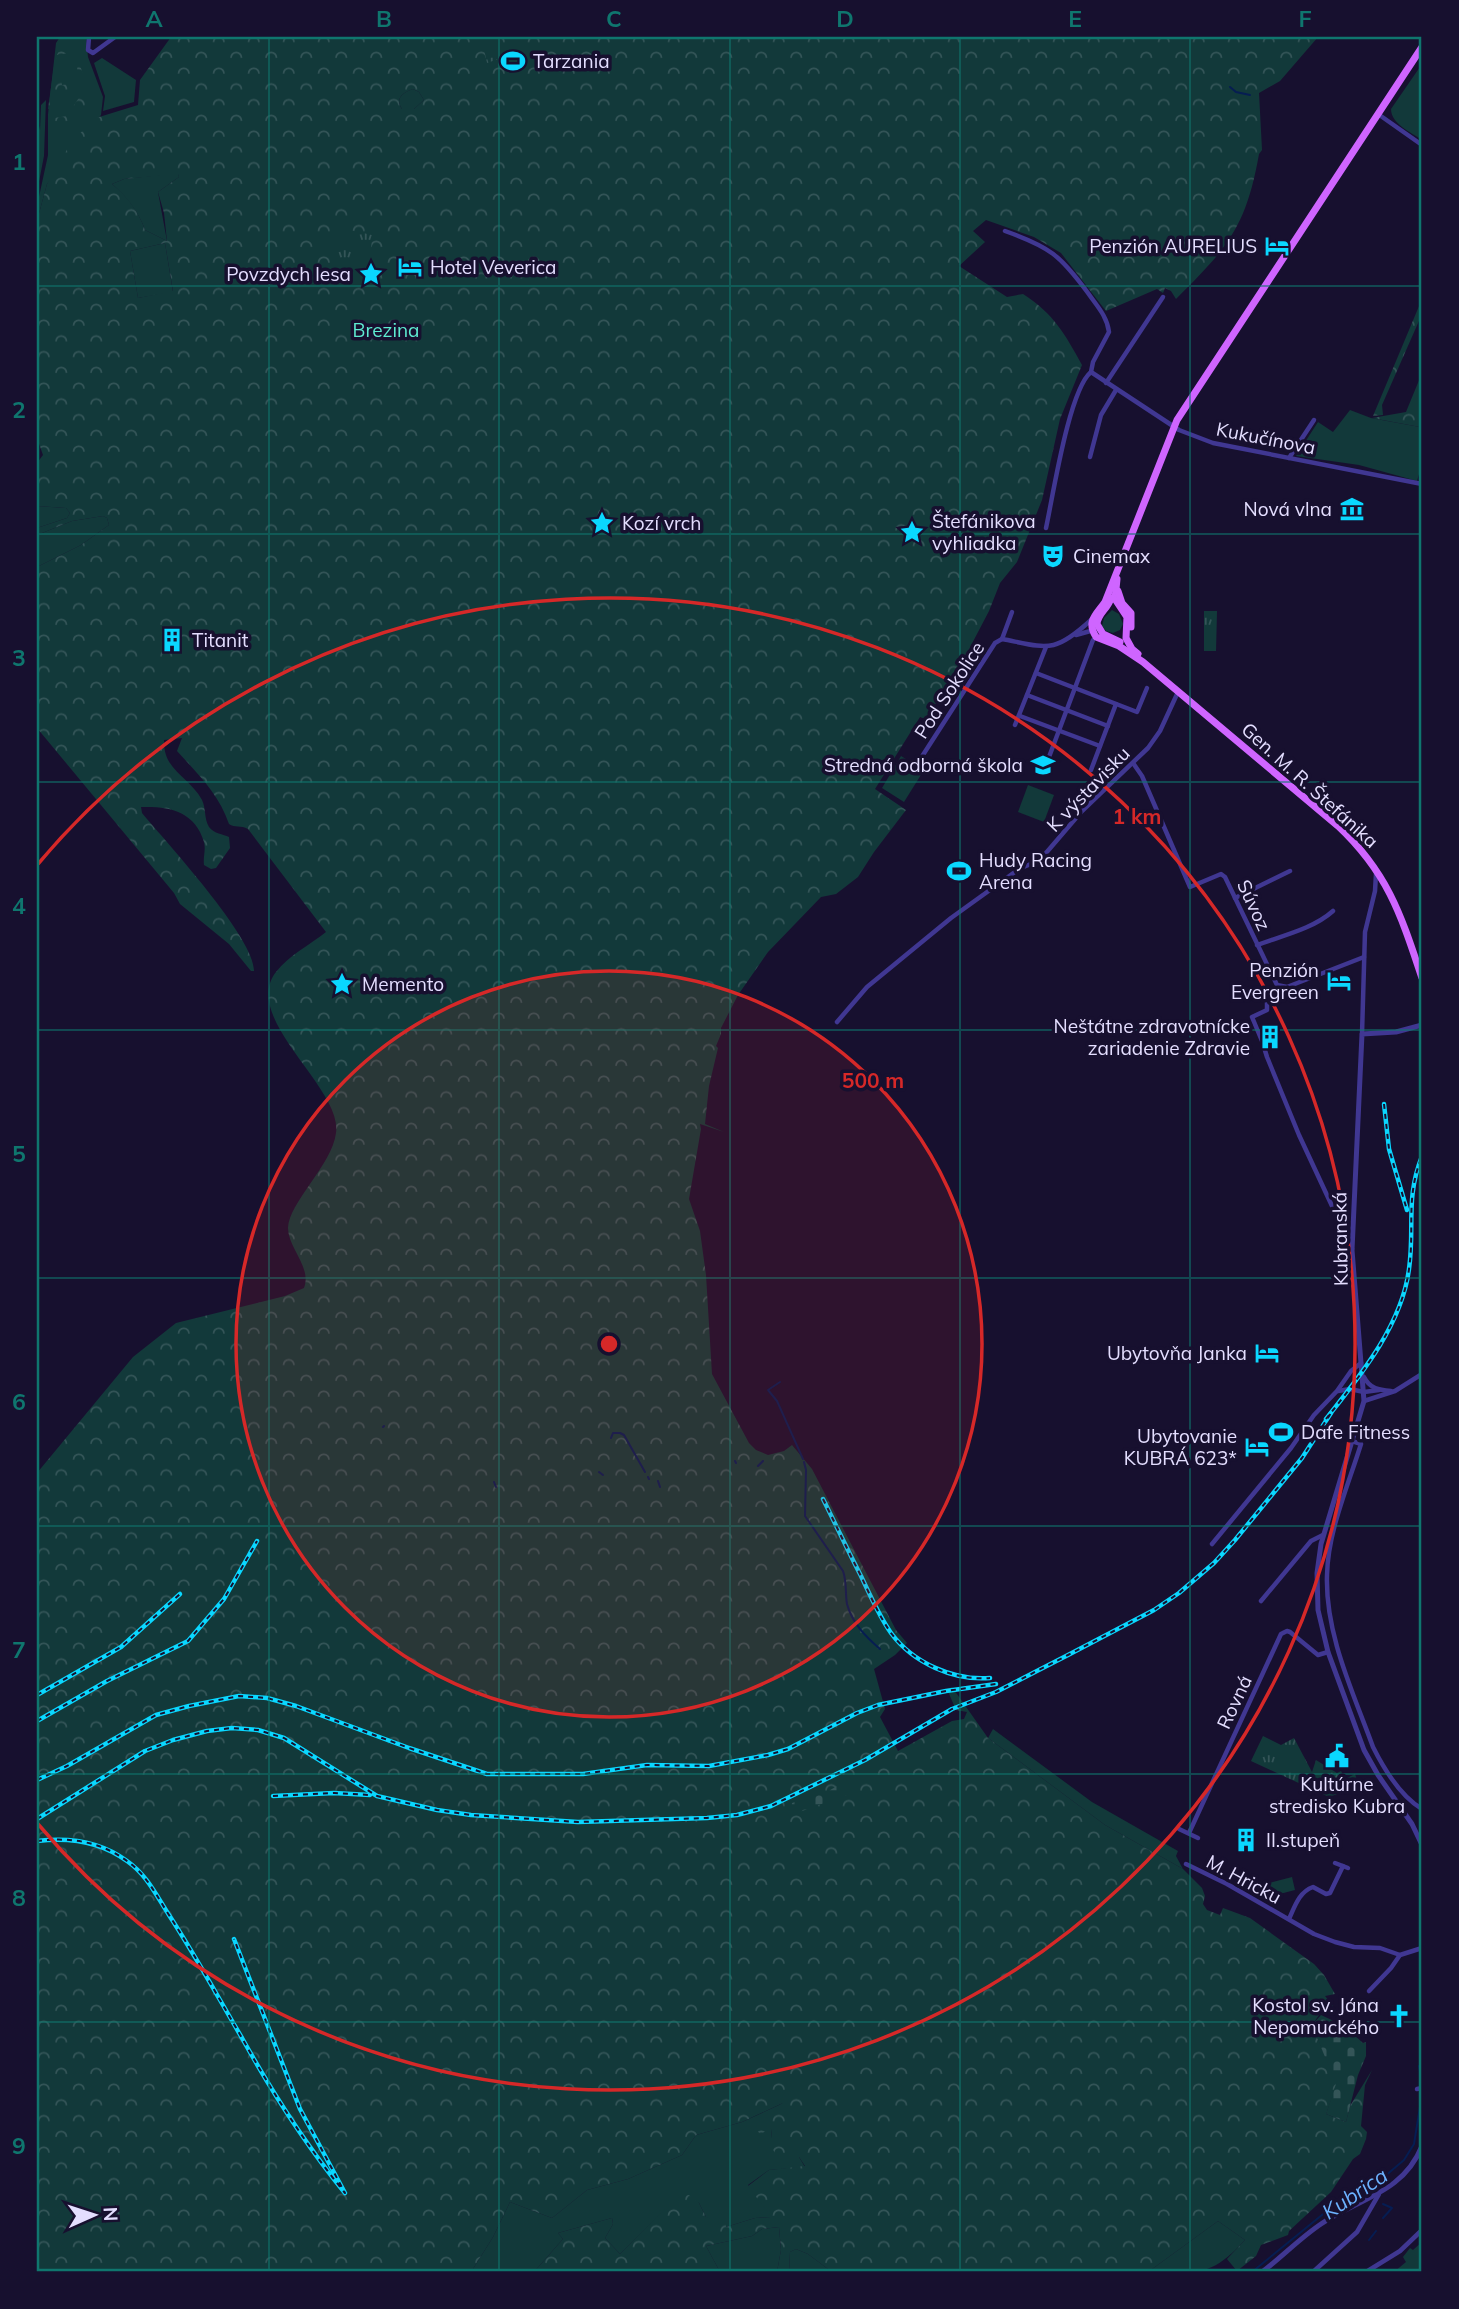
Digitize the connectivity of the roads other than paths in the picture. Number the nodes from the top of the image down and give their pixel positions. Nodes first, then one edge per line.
1 (89, 37) edge
2 (115, 37) edge
3 (1422, 47) edge
4 (1377, 114) junction
5 (1422, 145) edge
6 (1005, 230) dead end
7 (1163, 297) dead end
8 (1091, 372) junction
9 (1106, 383) junction
10 (1116, 390) junction
11 (1314, 420) dead end
12 (1174, 426) junction
13 (1090, 457) dead end
14 (1289, 458) junction
15 (1422, 484) edge
16 (1046, 527) dead end
17 (1115, 583) junction
18 (1109, 606) junction
19 (1118, 607) junction
20 (1100, 609) junction
21 (1012, 612) dead end
22 (1092, 619) junction
23 (1132, 620) junction
24 (1126, 630) junction
25 (1093, 634) junction
26 (1075, 635) junction
27 (1111, 638) junction
28 (1002, 639) junction
29 (1046, 647) junction
30 (1135, 654) junction
31 (1036, 673) junction
32 (1075, 688) junction
33 (1147, 688) dead end
34 (1178, 691) junction
35 (1027, 695) junction
36 (1116, 704) junction
37 (1067, 709) junction
38 (1020, 716) junction
39 (1015, 725) dead end
40 (1108, 726) junction
41 (1058, 731) junction
42 (1100, 746) junction
43 (1049, 757) dead end
44 (921, 758) dead end
45 (1133, 763) junction
46 (1091, 769) dead end
47 (1377, 869) junction
48 (1290, 871) dead end
49 (1235, 898) junction
50 (1333, 911) dead end
51 (1257, 945) junction
52 (1364, 957) junction
53 (1422, 978) edge
54 (1282, 987) junction
55 (837, 1022) dead end
56 (1422, 1025) edge
57 (1362, 1034) junction
58 (1352, 1250) junction
59 (1361, 1363) junction
60 (1362, 1374) junction
61 (1422, 1374) edge
62 (1379, 1390) junction
63 (1337, 1391) junction
64 (1395, 1391) junction
65 (1364, 1392) junction
66 (1364, 1401) junction
67 (1352, 1441) junction
68 (1339, 1482) junction
69 (1348, 1485) junction
70 (1325, 1527) junction
71 (1334, 1529) junction
72 (1323, 1535) junction
73 (1212, 1544) dead end
74 (1317, 1573) junction
75 (1327, 1573) junction
76 (1261, 1601) dead end
77 (1329, 1616) junction
78 (1320, 1617) junction
79 (1328, 1652) junction
80 (1342, 1660) junction
81 (1332, 1663) junction
82 (1357, 1702) junction
83 (1347, 1706) junction
84 (1373, 1746) junction
85 (1364, 1750) junction
86 (1395, 1783) junction
87 (1387, 1788) junction
88 (1413, 1804) junction
89 (1422, 1809) edge
90 (1404, 1812) junction
91 (1179, 1829) dead end
92 (1189, 1833) junction
93 (1198, 1838) dead end
94 (1422, 1845) edge
95 (1335, 1863) dead end
96 (1186, 1864) dead end
97 (1289, 1919) junction
98 (1422, 1927) edge
99 (1422, 1948) edge
100 (1400, 1955) junction
101 (1369, 1991) dead end
102 (1422, 2146) edge
103 (1380, 2192) junction
104 (1422, 2230) edge
105 (1262, 2272) edge
106 (1313, 2272) edge
107 (1366, 2272) edge

1 - 2 street
3 - 4 main road
4 - 5 street
4 - 12 main road
6 - 8 street
7 - 9 street
8 - 9 street, Kukučínova
8 - 16 street
9 - 10 street, Kukučínova
10 - 12 street, Kukučínova
10 - 13 street
11 - 14 street
12 - 14 street, Kukučínova
12 - 17 main road
14 - 15 street, Kukučínova
17 - 18 main road
17 - 19 main road
17 - 20 main road
17 - 23 main road
18 - 19 main road
18 - 20 main road
18 - 25 main road
19 - 24 main road
20 - 22 main road
21 - 28 street, Pod Sokolice
22 - 25 main road
22 - 26 street
23 - 24 main road
23 - 30 main road
24 - 27 main road
24 - 30 main road
25 - 26 street
25 - 27 main road
25 - 30 main road
25 - 32 street
26 - 29 street
27 - 30 main road
28 - 29 street, Pod Sokolice
28 - 44 street, Pod Sokolice
29 - 31 street
30 - 34 main road, Gen. M. R. Štefánika
31 - 32 street
31 - 35 street
32 - 36 street
32 - 37 street
33 - 36 street
34 - 45 street, K výstavisku
34 - 47 main road, Gen. M. R. Štefánika
35 - 37 street
35 - 38 street
36 - 40 street
37 - 40 street
37 - 41 street
38 - 39 street
38 - 41 street
40 - 42 street
41 - 42 street
41 - 43 street
42 - 46 street
45 - 49 street, Súvoz
45 - 55 street, K výstavisku
47 - 52 street, Kubranská
47 - 53 main road, Gen. M. R. Štefánika
48 - 49 street
49 - 51 street, Súvoz
50 - 51 street
51 - 54 street, Súvoz
52 - 54 street
52 - 57 street, Kubranská
54 - 58 street
56 - 57 street
57 - 58 street, Kubranská
58 - 59 street, Kubranská
59 - 60 street, Kubranská
59 - 63 street
60 - 62 street
60 - 65 street, Kubranská
61 - 64 street
62 - 64 street
62 - 65 street
63 - 65 street
63 - 73 street
64 - 66 street
65 - 66 street, Kubranská
66 - 67 street, Kubranská
67 - 68 street, Kubranská
67 - 69 street, Kubranská
68 - 69 street
68 - 70 street, Kubranská
69 - 71 street, Kubranská
70 - 71 street
70 - 72 street, Kubranská
71 - 75 street, Kubranská
72 - 74 street, Kubranská
72 - 76 street
74 - 75 street
74 - 78 street, Kubranská
75 - 77 street, Kubranská
77 - 78 street
77 - 80 street, Kubranská
78 - 79 street, Kubranská
79 - 81 street, Kubranská
79 - 92 street, Rovná
80 - 81 street
80 - 82 street, Kubranská
81 - 83 street, Kubranská
82 - 83 street
82 - 84 street, Kubranská
83 - 85 street, Kubranská
84 - 85 street
84 - 86 street, Kubranská
85 - 87 street, Kubranská
86 - 87 street
86 - 88 street, Kubranská
87 - 90 street, Kubranská
88 - 89 street, Kubranská
88 - 90 street
90 - 94 street, Kubranská
91 - 92 street
92 - 93 street
95 - 97 street, M. Hricku
96 - 97 street, M. Hricku
97 - 100 street, M. Hricku
98 - 99 street
99 - 100 street
100 - 101 street
102 - 103 street
103 - 105 street
103 - 106 street
104 - 107 street

